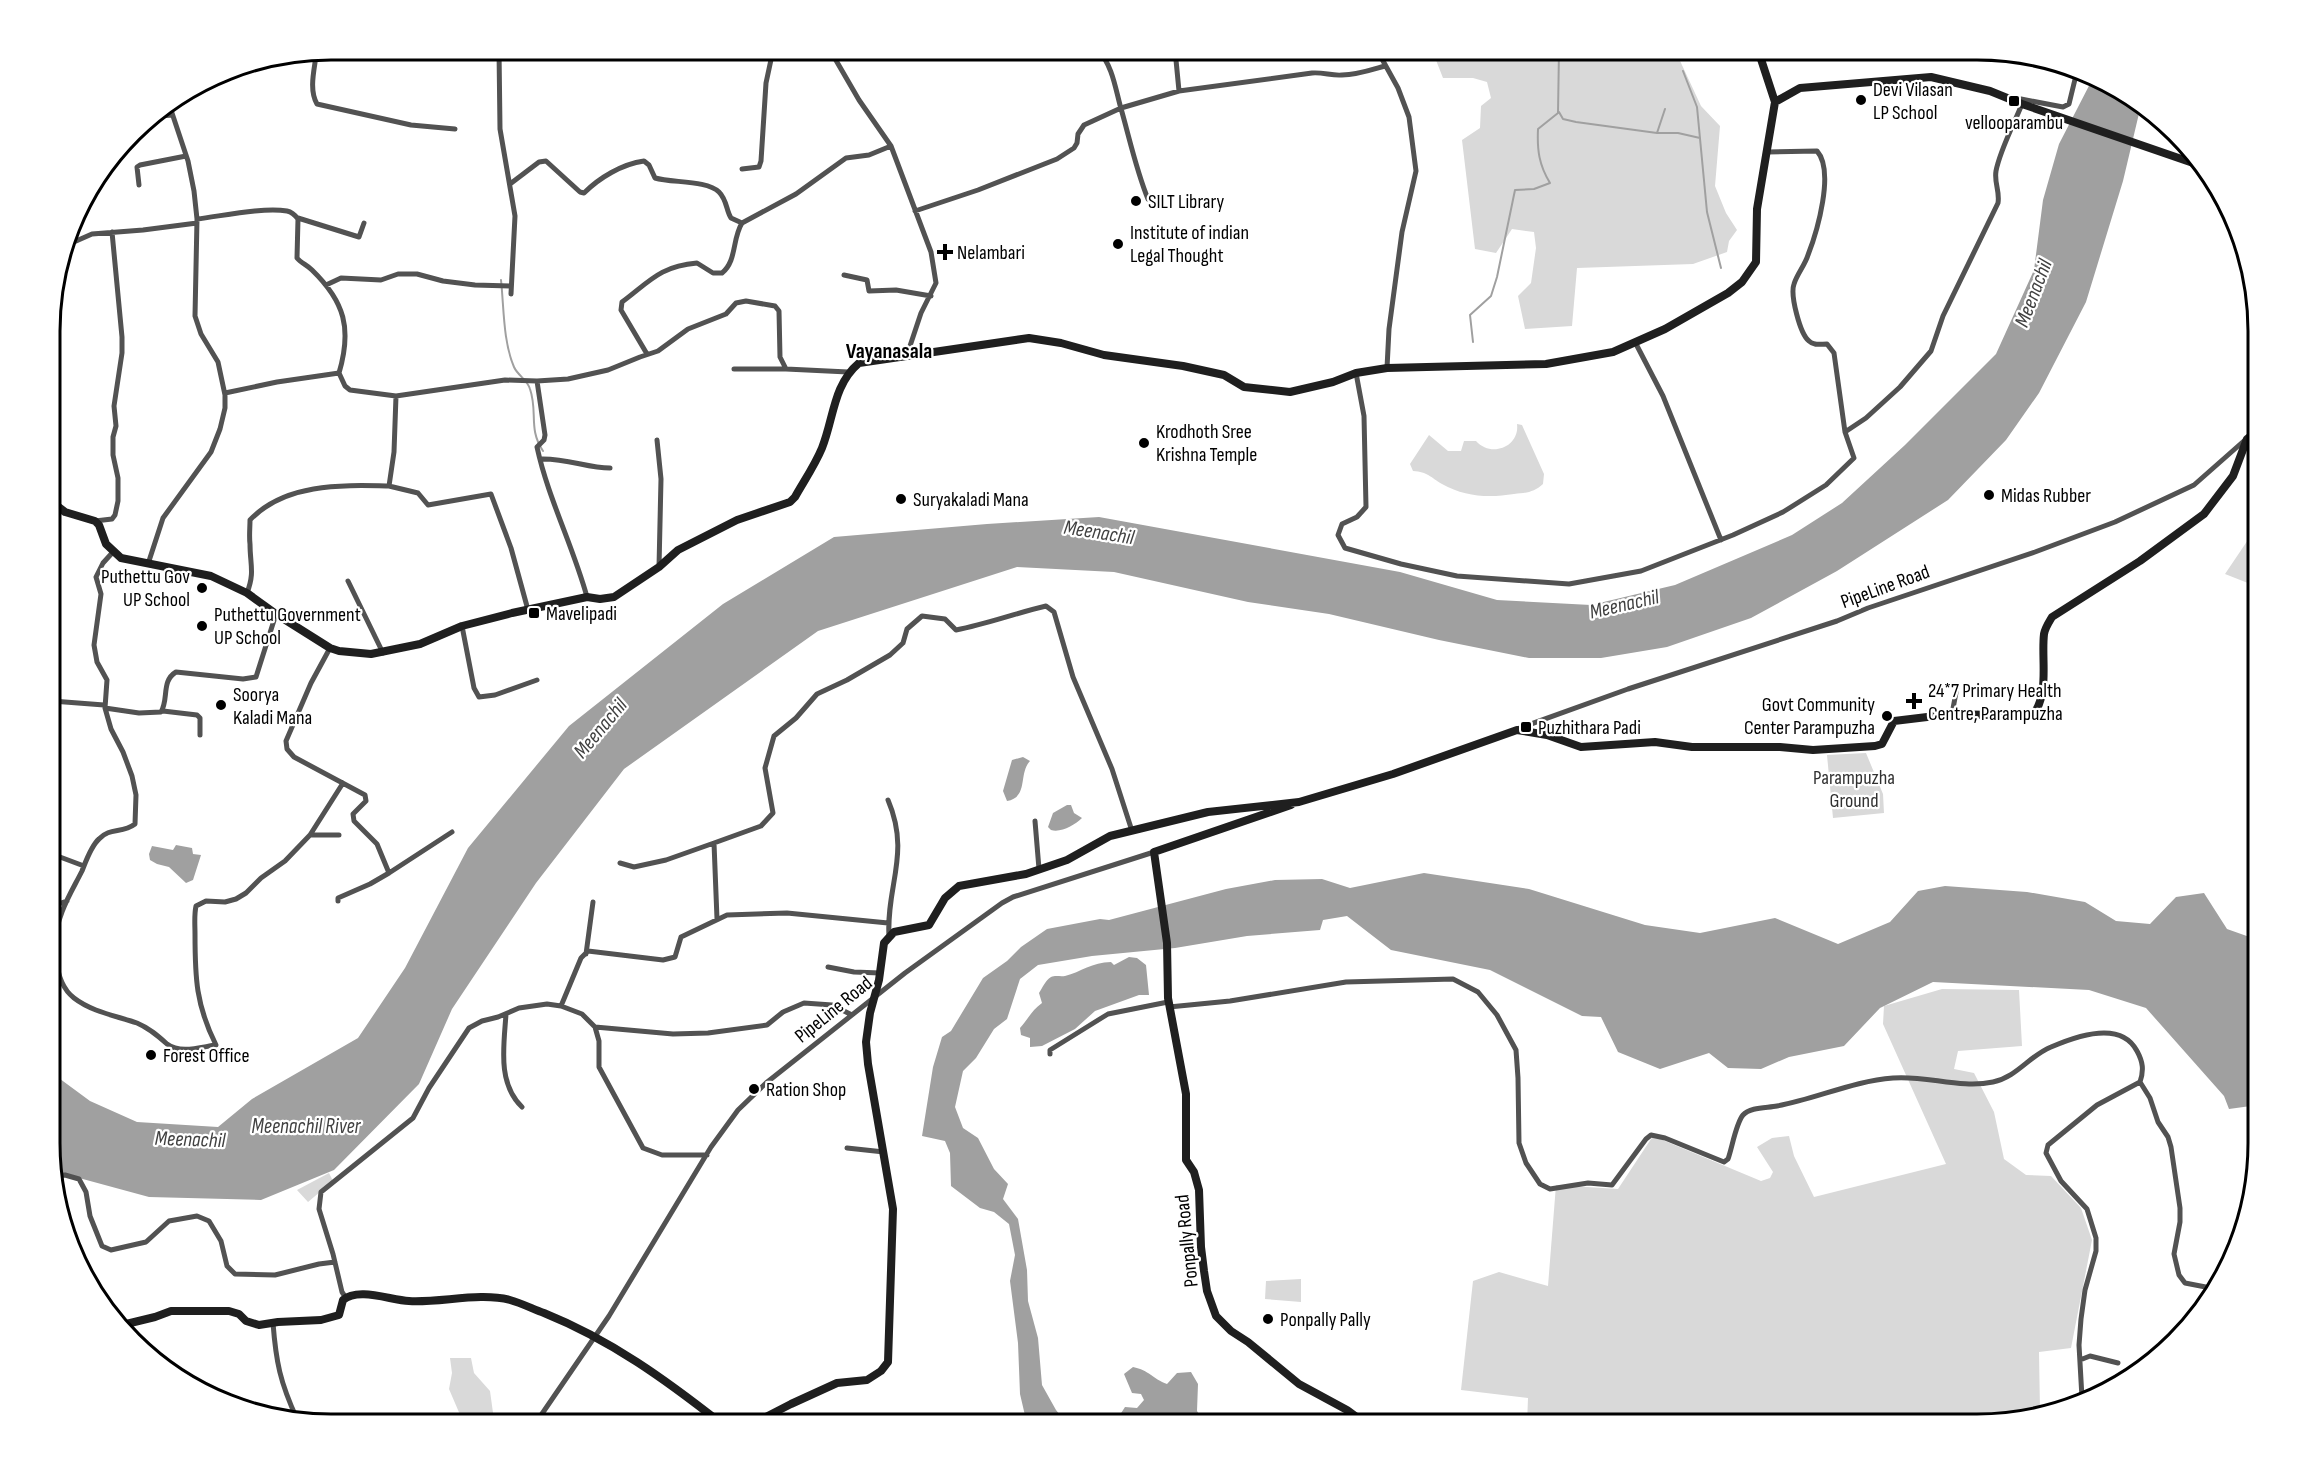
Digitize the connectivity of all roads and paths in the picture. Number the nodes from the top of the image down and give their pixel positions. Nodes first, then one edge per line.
1 (500, 60) edge
2 (771, 60) edge
3 (836, 60) edge
4 (1106, 60) edge
5 (1176, 60) edge
6 (1382, 60) edge
7 (1761, 60) edge
8 (316, 61) edge
9 (1385, 66) junction
10 (2075, 79) edge
11 (1179, 91) junction
12 (1775, 102) junction
13 (2018, 102) junction
14 (1121, 108) junction
15 (167, 115) edge
16 (172, 115) joint
17 (454, 129) dead end
18 (891, 146) junction
19 (1767, 152) junction
20 (186, 156) junction
21 (2188, 161) edge
22 (742, 169) dead end
23 (510, 184) junction
24 (139, 185) dead end
25 (1148, 199) dead end
26 (915, 211) junction
27 (298, 218) junction
28 (197, 221) junction
29 (364, 223) dead end
30 (742, 223) junction
31 (112, 232) junction
32 (75, 241) edge
33 (844, 275) dead end
34 (326, 285) junction
35 (511, 286) junction
36 (511, 294) dead end
37 (930, 296) junction
38 (1635, 342) junction
39 (647, 354) junction
40 (907, 355) junction
41 (1387, 368) junction
42 (734, 369) dead end
43 (786, 369) junction
44 (848, 372) junction
45 (339, 373) junction
46 (1356, 373) junction
47 (537, 381) junction
48 (225, 393) junction
49 (396, 396) junction
50 (1845, 432) junction
51 (2247, 439) joint
52 (657, 440) dead end
53 (540, 459) junction
54 (610, 468) dead end
55 (389, 486) junction
56 (60, 508) edge
57 (95, 521) junction
58 (1721, 540) junction
59 (113, 552) junction
60 (148, 564) junction
61 (659, 567) junction
62 (348, 581) dead end
63 (247, 593) junction
64 (587, 597) junction
65 (528, 610) junction
66 (276, 614) junction
67 (462, 626) junction
68 (330, 648) junction
69 (383, 653) junction
70 (537, 680) dead end
71 (1957, 687) dead end
72 (60, 702) edge
73 (105, 706) junction
74 (163, 711) junction
75 (1952, 714) junction
76 (1517, 730) junction
77 (200, 735) dead end
78 (343, 783) junction
79 (888, 800) dead end
80 (1299, 802) junction
81 (1035, 821) dead end
82 (1132, 831) junction
83 (452, 832) dead end
84 (309, 835) junction
85 (339, 835) dead end
86 (714, 843) junction
87 (1154, 852) junction
88 (60, 857) edge
89 (620, 863) dead end
90 (84, 866) junction
91 (1039, 869) junction
92 (389, 873) junction
93 (67, 901) junction
94 (338, 901) dead end
95 (593, 902) dead end
96 (60, 903) edge
97 (717, 919) junction
98 (60, 922) edge
99 (888, 923) junction
100 (889, 937) junction
101 (586, 954) junction
102 (828, 967) dead end
103 (60, 973) edge
104 (880, 973) junction
105 (876, 996) junction
106 (1169, 1004) junction
107 (561, 1006) junction
108 (506, 1014) junction
109 (852, 1015) junction
110 (594, 1027) junction
111 (1050, 1054) dead end
112 (2140, 1082) junction
113 (522, 1107) dead end
114 (847, 1148) dead end
115 (884, 1152) junction
116 (707, 1155) junction
117 (62, 1175) edge
118 (335, 1262) junction
119 (2207, 1287) edge
120 (346, 1298) junction
121 (128, 1323) edge
122 (273, 1323) junction
123 (596, 1336) junction
124 (2080, 1360) junction
125 (2118, 1363) dead end
126 (2082, 1393) edge
127 (294, 1412) edge
128 (542, 1414) edge
129 (709, 1414) edge
130 (772, 1414) edge
131 (1352, 1414) edge

1 - 23 street
2 - 22 street
3 - 18 street
4 - 14 street
5 - 11 street
6 - 9 street
7 - 12 main road
8 - 17 street
9 - 11 street
9 - 41 street
10 - 13 street
11 - 14 street
12 - 13 main road
12 - 19 main road
13 - 21 main road
13 - 50 street
14 - 25 street
14 - 26 street
15 - 16 street
16 - 20 street
18 - 26 street
18 - 30 street
19 - 38 main road
19 - 50 street
20 - 24 street
20 - 28 street
23 - 30 street
23 - 35 street
26 - 37 street
27 - 28 street
27 - 29 street
27 - 34 street
28 - 31 street
28 - 48 street
30 - 39 street
31 - 32 street
31 - 57 street
33 - 37 street
34 - 35 street
34 - 45 street
35 - 36 street
37 - 40 street
38 - 41 main road
38 - 58 street
39 - 43 street
39 - 47 street
40 - 44 main road
40 - 46 main road
41 - 46 main road
42 - 43 street
43 - 44 street
44 - 61 main road
45 - 48 street
45 - 49 street
46 - 58 street
47 - 49 street
47 - 53 street
48 - 60 street
49 - 55 street
50 - 58 street
51 - 75 main road
51 - 76 street, PipeLine Road
52 - 61 street
53 - 54 street
53 - 64 street
55 - 63 street
55 - 65 street
56 - 57 main road
57 - 59 main road
59 - 60 main road
59 - 73 street
60 - 63 main road
61 - 64 main road
62 - 69 street
63 - 66 main road
64 - 65 main road
65 - 67 main road
66 - 68 main road
66 - 74 street
67 - 69 main road
67 - 70 street
68 - 69 main road
68 - 78 street
71 - 75 street
72 - 73 street
73 - 74 street
73 - 90 street
74 - 77 street
75 - 76 main road
76 - 80 main road
78 - 84 street
78 - 92 street
79 - 99 street
80 - 82 main road
80 - 87 main road, PipeLine Road
81 - 91 street
82 - 86 street
82 - 91 main road
83 - 92 street
84 - 85 street
84 - 103 street
86 - 89 street
86 - 97 street
87 - 105 street, PipeLine Road
87 - 106 main road, Ponpally Road
88 - 90 street
90 - 93 street
91 - 100 main road
92 - 94 street
93 - 96 street
93 - 98 street
95 - 101 street
97 - 99 street
97 - 101 street
99 - 100 street
100 - 104 main road
101 - 107 street
102 - 104 street
104 - 105 main road
105 - 109 street, PipeLine Road
105 - 115 main road
106 - 111 street
106 - 112 street
106 - 131 main road, Ponpally Road
107 - 108 street
107 - 110 street
108 - 113 street
108 - 118 street
109 - 110 street
109 - 116 street, PipeLine Road
110 - 116 street
112 - 119 street
112 - 124 street
114 - 115 street
115 - 130 main road
116 - 123 street, PipeLine Road
117 - 118 street
118 - 120 street
120 - 122 main road
120 - 123 main road
121 - 122 main road
122 - 127 street
123 - 128 street, PipeLine Road
123 - 129 main road
124 - 125 street
124 - 126 street

